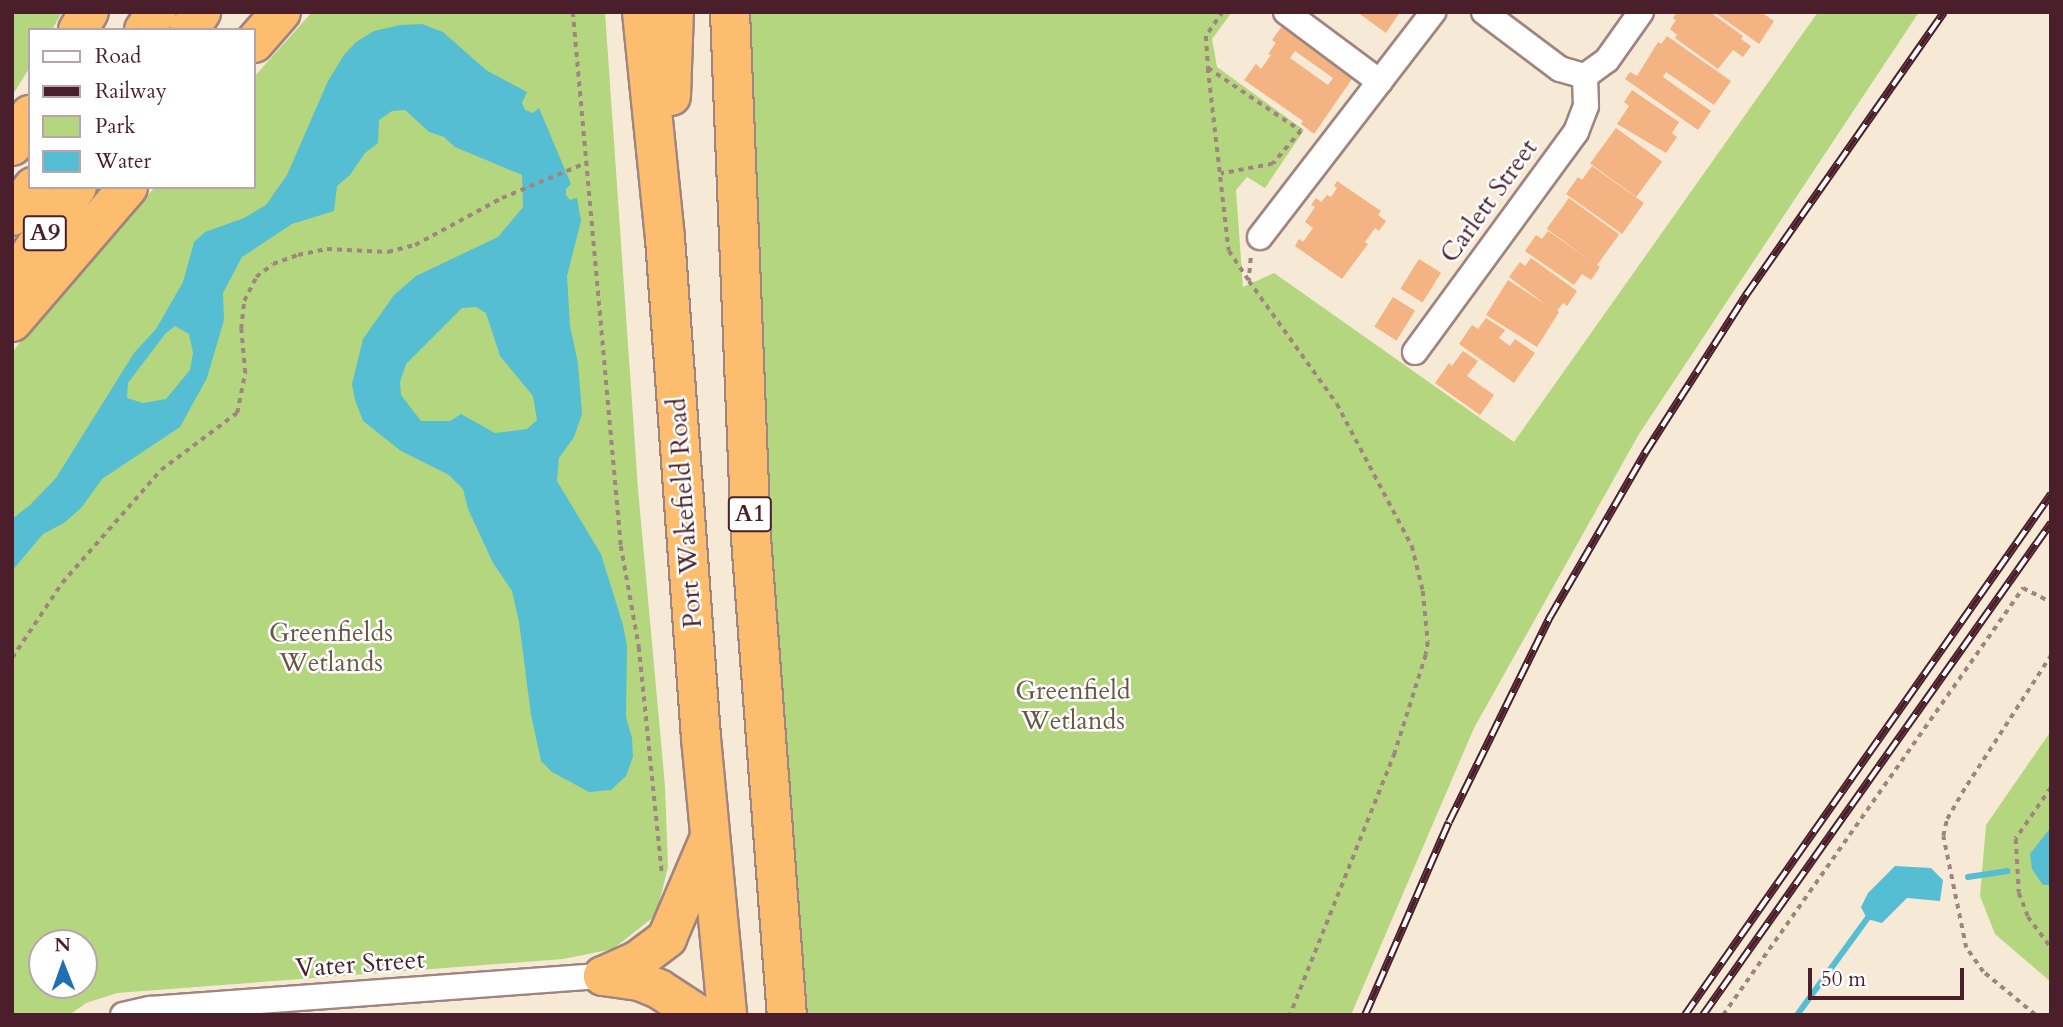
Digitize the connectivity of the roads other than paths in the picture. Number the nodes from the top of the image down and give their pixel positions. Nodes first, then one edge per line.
1 (89, 12) edge
2 (157, 12) edge
3 (201, 12) edge
4 (281, 12) edge
5 (642, 12) edge
6 (674, 12) edge
7 (730, 12) edge
8 (1286, 12) edge
9 (1433, 12) edge
10 (1484, 12) edge
11 (1641, 12) edge
12 (79, 28) edge
13 (145, 28) edge
14 (190, 28) edge
15 (256, 41) edge
16 (1585, 76) junction
17 (1380, 82) junction
18 (28, 118) edge
19 (12, 146) edge
20 (32, 189) edge
21 (76, 189) edge
22 (126, 189) edge
23 (12, 216) edge
24 (1260, 237) road end
25 (665, 238) junction
26 (12, 280) edge
27 (12, 322) edge
28 (1415, 352) dead end
29 (709, 838) junction
30 (603, 976) junction
31 (123, 1015) edge
32 (699, 1015) edge
33 (727, 1015) edge
34 (787, 1015) edge

1 - 12 highway
2 - 13 highway
3 - 14 highway
4 - 15 highway
5 - 25 highway, Port Wakefield Road
6 - 25 highway
7 - 34 highway, A1
8 - 17 street
9 - 17 street
10 - 16 street
11 - 16 street
16 - 28 street, Carlett Street
17 - 24 street
18 - 19 highway
20 - 23 highway, A9
21 - 26 highway, A9
22 - 27 highway
25 - 29 highway, Port Wakefield Road
29 - 30 highway
29 - 33 highway, Port Wakefield Road
30 - 31 street, Vater Street
30 - 32 highway

